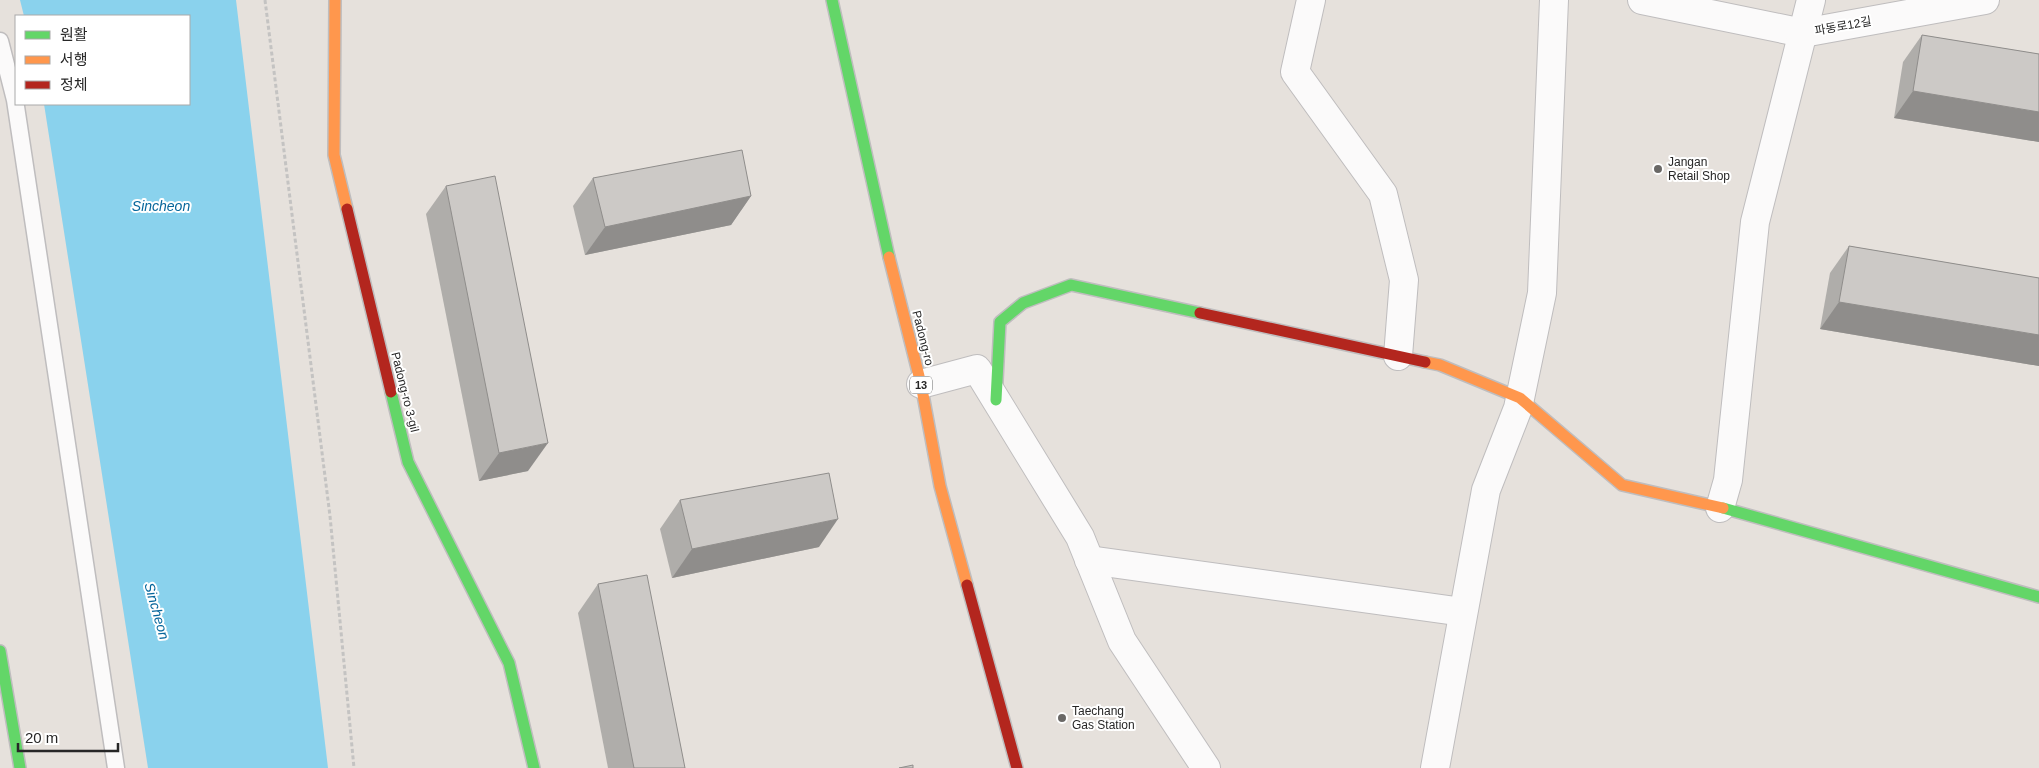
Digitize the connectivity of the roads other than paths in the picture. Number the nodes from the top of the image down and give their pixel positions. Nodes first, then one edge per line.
1 (335, 0) edge
2 (832, 0) edge
3 (1310, 0) edge
4 (1554, 0) edge
5 (1642, 0) edge
6 (1811, 0) edge
7 (1985, 0) edge
8 (1802, 33) junction
9 (0, 41) edge
10 (15, 100) edge
11 (16, 105) edge
12 (1398, 356) junction
13 (921, 384) junction
14 (1520, 398) junction
15 (996, 400) junction
16 (1720, 508) junction
17 (1089, 560) junction
18 (2039, 597) edge
19 (1463, 612) junction
20 (0, 651) edge
21 (20, 768) edge
22 (116, 768) edge
23 (534, 768) edge
24 (1017, 768) edge
25 (1206, 768) edge
26 (1434, 768) edge

1 - 23 main road, Padong-ro 3-gil
2 - 13 main road, Padong-ro / 13
3 - 12 street
4 - 14 street
5 - 8 street, 파동로12길
6 - 8 street
7 - 8 street, 파동로12길
8 - 16 street
9 - 10 lane
11 - 22 lane
12 - 14 main road
12 - 15 main road
13 - 15 street
13 - 24 main road, Padong-ro / 13
14 - 16 main road
14 - 19 street
15 - 17 street
16 - 18 main road
17 - 19 street
17 - 25 street
19 - 26 street
20 - 21 main road

